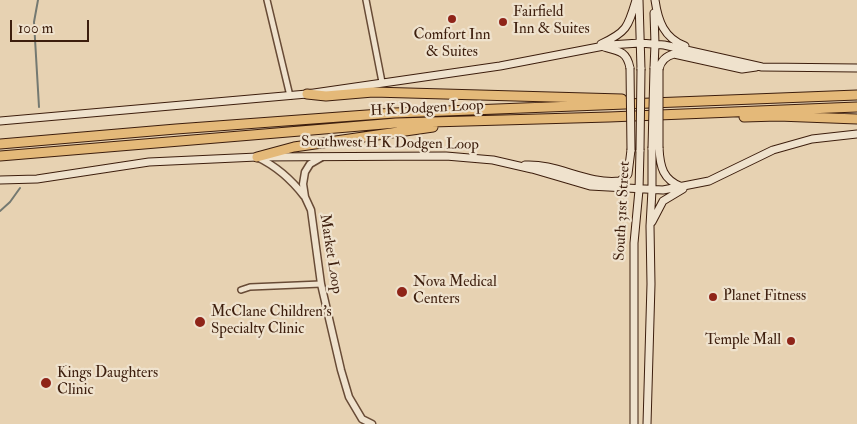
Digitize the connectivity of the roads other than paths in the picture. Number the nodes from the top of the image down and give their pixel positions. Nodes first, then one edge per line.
1 (267, 0) edge
2 (366, 0) edge
3 (638, 0) edge
4 (654, 0) edge
5 (640, 43) junction
6 (655, 44) junction
7 (598, 46) junction
8 (702, 53) junction
9 (762, 67) junction
10 (657, 68) junction
11 (857, 68) edge
12 (382, 82) junction
13 (307, 94) junction
14 (857, 95) edge
15 (290, 96) junction
16 (757, 100) junction
17 (857, 107) edge
18 (608, 117) junction
19 (518, 119) junction
20 (857, 119) edge
21 (0, 121) edge
22 (857, 134) edge
23 (0, 144) edge
24 (656, 148) junction
25 (0, 156) edge
26 (323, 156) junction
27 (257, 157) junction
28 (517, 166) junction
29 (0, 180) edge
30 (685, 187) junction
31 (638, 190) junction
32 (652, 190) junction
33 (305, 196) junction
34 (650, 226) junction
35 (321, 284) junction
36 (241, 290) dead end
37 (362, 419) junction
38 (355, 424) edge
39 (372, 424) edge
40 (634, 424) edge
41 (647, 424) edge

1 - 15 street
2 - 12 street
3 - 5 main road, South 31st Street
3 - 7 main road
4 - 6 main road
4 - 8 main road
5 - 6 main road
5 - 7 main road
5 - 31 main road, South 31st Street, bridge
6 - 8 main road
6 - 10 main road
7 - 12 main road
7 - 28 main road, bridge
8 - 9 main road
9 - 10 main road
9 - 11 main road
10 - 24 main road, bridge
12 - 13 main road
13 - 15 main road
13 - 16 highway
14 - 16 highway, H K Dodgen Loop
15 - 21 main road
16 - 23 highway, H K Dodgen Loop
17 - 18 highway, H K Dodgen Loop
18 - 19 highway, H K Dodgen Loop
18 - 20 highway
19 - 25 highway, H K Dodgen Loop
19 - 27 highway
22 - 30 main road, Southwest H K Dodgen Loop
24 - 30 main road
24 - 32 main road, South 31st Street
26 - 27 main road, Southwest H K Dodgen Loop
26 - 28 main road, Southwest H K Dodgen Loop
26 - 33 street, Market Loop
27 - 29 main road, Southwest H K Dodgen Loop
27 - 33 street, Market Loop
28 - 31 main road, Southwest H K Dodgen Loop
30 - 32 main road, Southwest H K Dodgen Loop
30 - 34 main road
31 - 32 main road, Southwest H K Dodgen Loop
31 - 40 main road, South 31st Street
32 - 34 main road, South 31st Street
33 - 35 street, Market Loop
34 - 41 main road, South 31st Street
35 - 36 street
35 - 37 street, Market Loop
37 - 38 street
37 - 39 street

